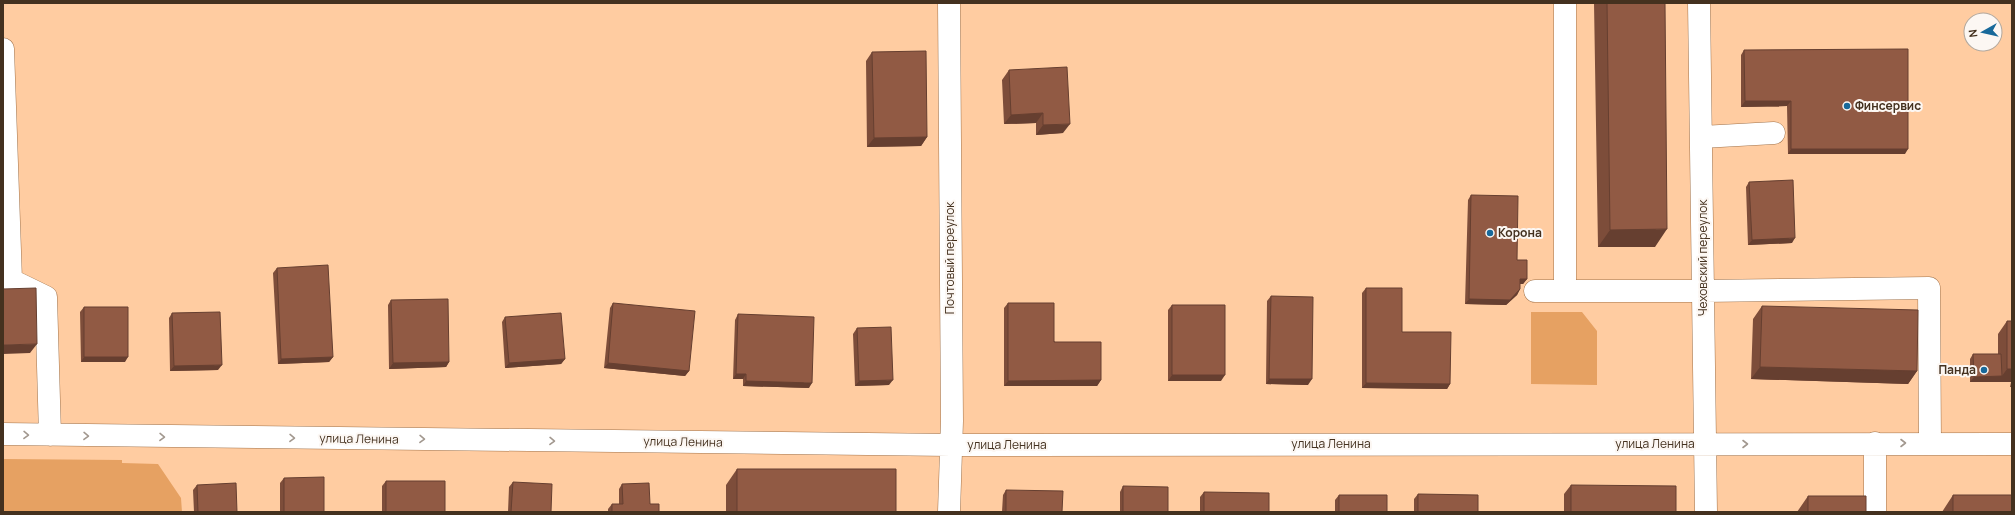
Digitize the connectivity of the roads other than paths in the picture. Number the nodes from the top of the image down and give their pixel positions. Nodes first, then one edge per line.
1 (949, 3) edge
2 (1565, 3) edge
3 (1699, 3) edge
4 (3, 49) edge
5 (1774, 134) dead end
6 (1702, 137) junction
7 (7, 227) edge
8 (1565, 290) junction
9 (1535, 291) dead end
10 (1702, 291) junction
11 (3, 434) edge
12 (50, 435) junction
13 (1706, 444) junction
14 (1875, 444) junction
15 (1930, 444) junction
16 (2012, 444) edge
17 (951, 445) junction
18 (949, 512) edge
19 (1706, 512) edge
20 (1875, 512) edge

1 - 17 street, Почтовый переулок
2 - 8 street
3 - 6 street, Чеховский переулок
4 - 7 street
5 - 6 street
6 - 10 street, Чеховский переулок
7 - 12 street
8 - 9 street
8 - 10 street
10 - 13 street, Чеховский переулок
10 - 15 street
11 -> 12 street, улица Ленина
12 -> 17 street, улица Ленина
13 -> 14 street, улица Ленина
13 - 17 street, улица Ленина
13 - 19 street, Чеховский переулок
14 -> 15 street, улица Ленина
14 - 20 street
15 - 16 street, улица Ленина
17 - 18 street, Почтовый переулок

